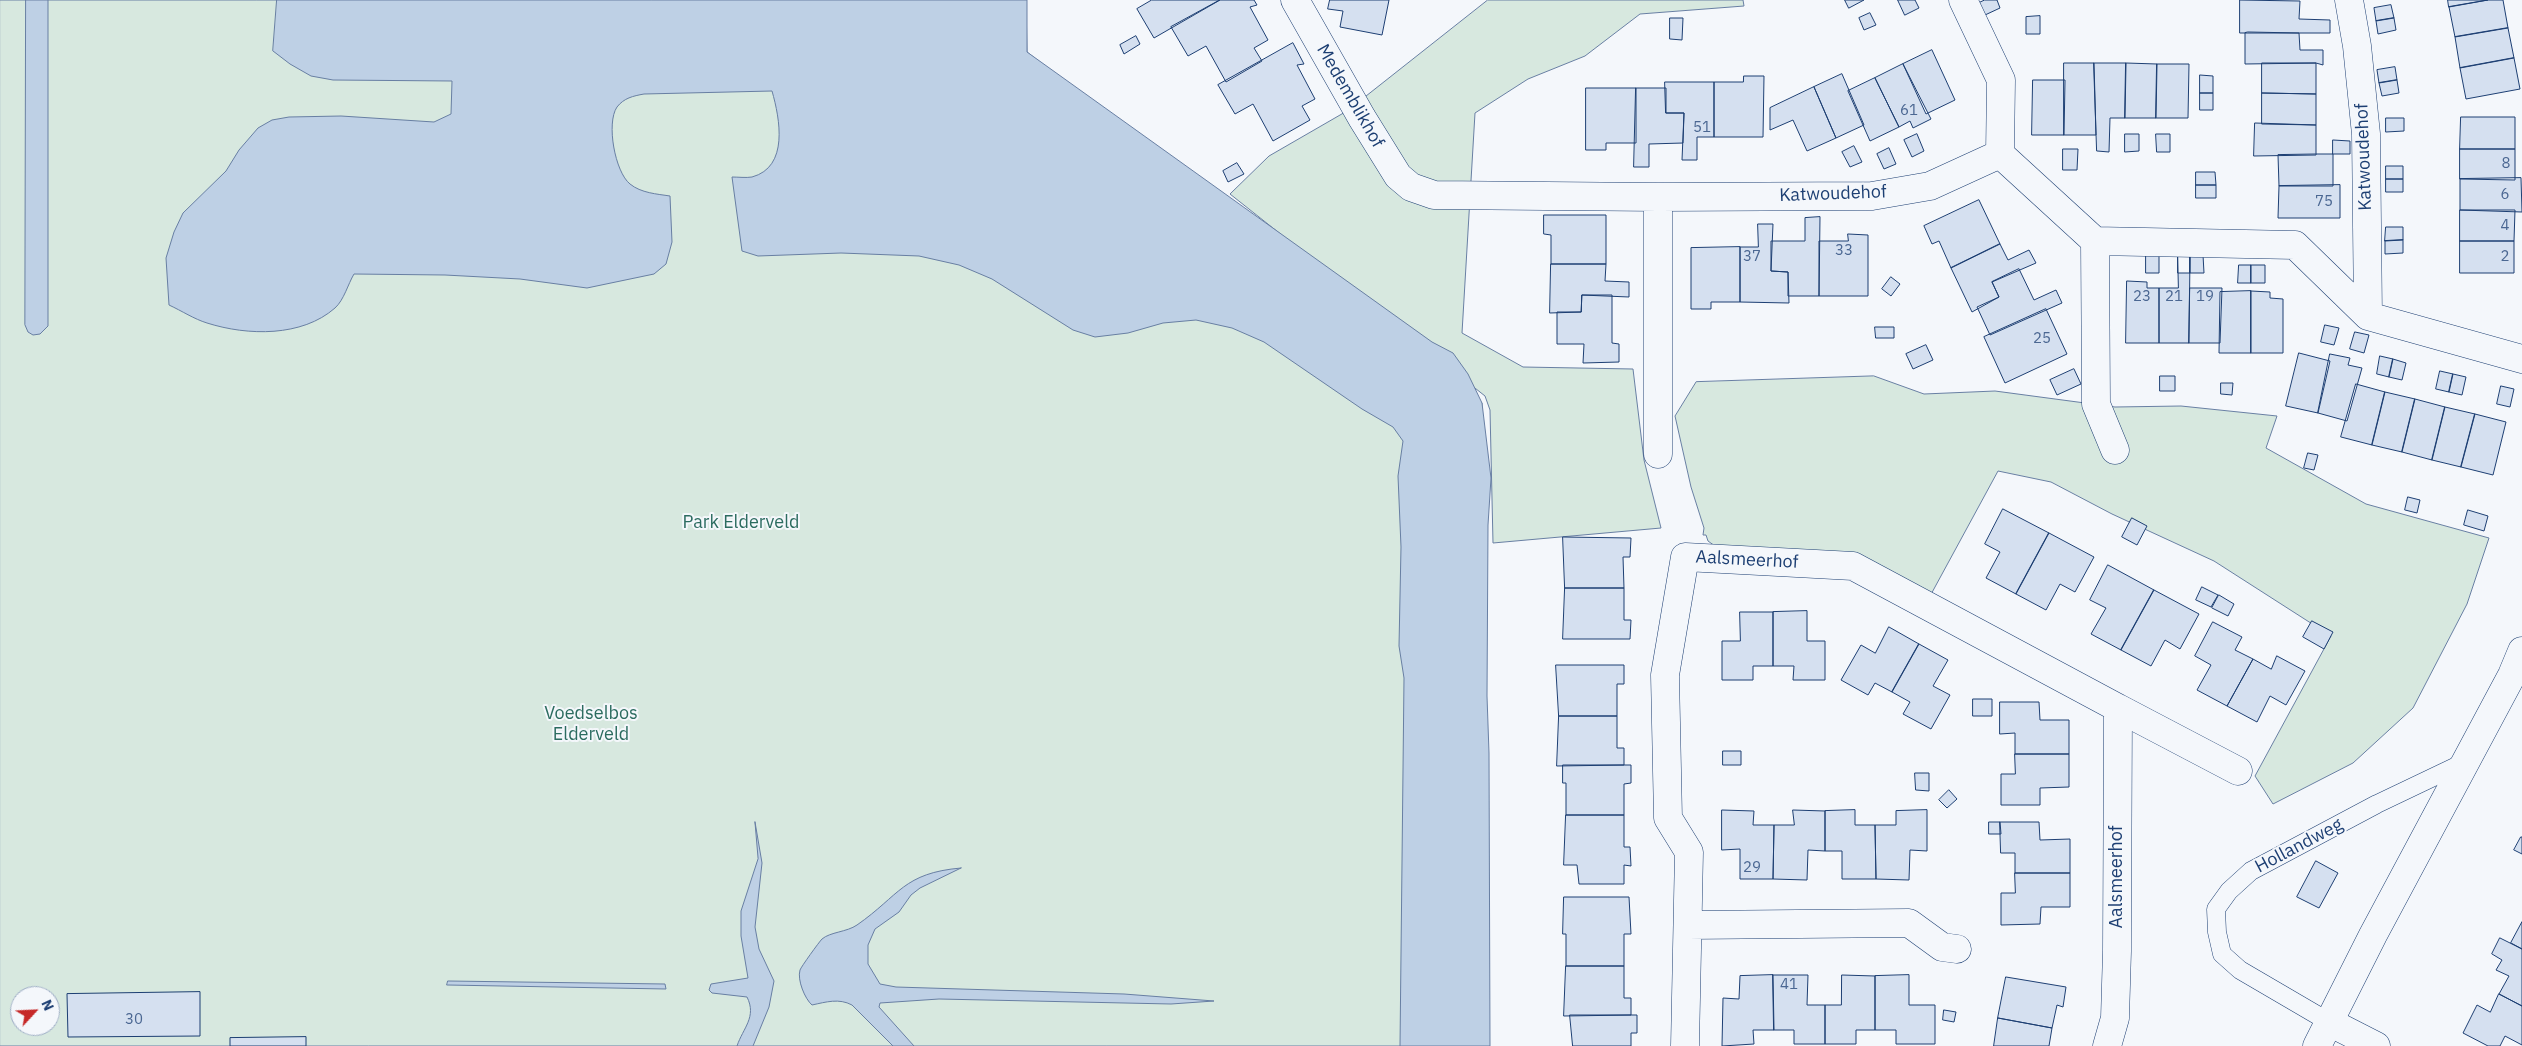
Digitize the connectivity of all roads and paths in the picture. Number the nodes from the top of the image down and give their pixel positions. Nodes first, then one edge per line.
1 (1295, 0) edge
2 (1963, 0) edge
3 (2349, 0) edge
4 (2000, 154) junction
5 (1412, 187) joint
6 (1658, 197) junction
7 (2095, 241) junction
8 (2368, 316) junction
9 (2522, 359) edge
10 (2115, 450) dead end
11 (1658, 454) dead end
12 (2522, 652) edge
13 (2118, 708) junction
14 (2467, 761) junction
15 (2238, 771) dead end
16 (1688, 925) junction
17 (1957, 950) dead end
18 (2329, 1022) junction
19 (1685, 1046) edge
20 (2107, 1046) edge
21 (2316, 1046) edge
22 (2376, 1046) edge

1 - 5 street, Medemblikhof
2 - 4 street
3 - 8 street, Katwoudehof
4 - 6 street, Katwoudehof
4 - 7 street
5 - 6 street, Katwoudehof
6 - 11 street
7 - 8 street
7 - 10 street
8 - 9 street
12 - 14 street
13 - 15 street, Aalsmeerhof
13 - 16 street, Aalsmeerhof
13 - 20 street, Aalsmeerhof
14 - 18 street
14 - 18 lane, Hollandweg
16 - 17 street
16 - 19 street, Aalsmeerhof
18 - 21 street
18 - 22 street

